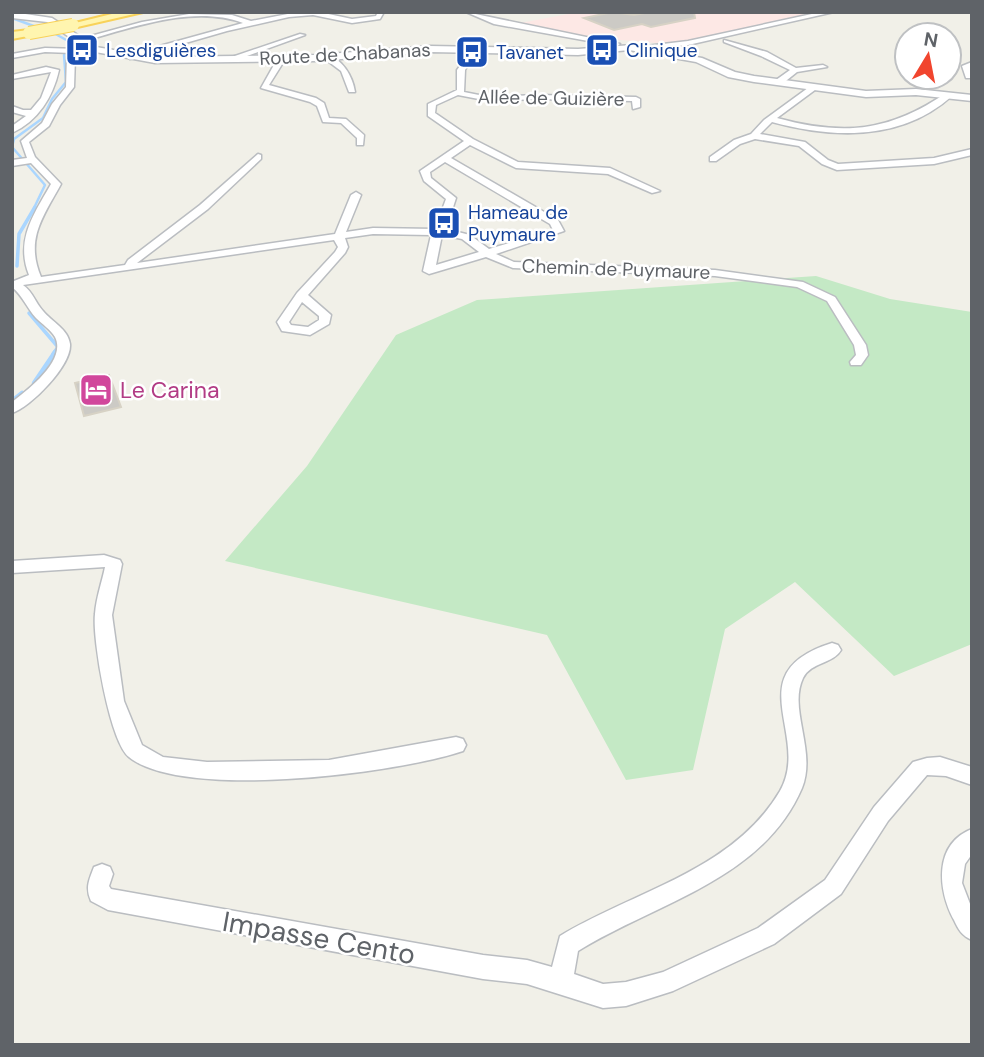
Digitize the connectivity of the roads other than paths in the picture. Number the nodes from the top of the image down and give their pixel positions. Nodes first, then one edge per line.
1 (138, 12) edge
2 (248, 12) edge
3 (381, 12) edge
4 (469, 12) edge
5 (831, 12) edge
6 (12, 15) edge
7 (236, 17) junction
8 (249, 23) junction
9 (302, 35) dead end
10 (12, 36) edge
11 (726, 38) junction
12 (623, 45) junction
13 (650, 47) junction
14 (73, 48) junction
15 (474, 49) junction
16 (12, 56) edge
17 (130, 57) junction
18 (328, 57) junction
19 (233, 58) junction
20 (282, 58) junction
21 (972, 64) edge
22 (823, 67) dead end
23 (795, 70) junction
24 (968, 76) dead end
25 (12, 77) edge
26 (779, 82) junction
27 (815, 87) junction
28 (352, 89) dead end
29 (460, 93) junction
30 (949, 95) junction
31 (972, 98) edge
32 (636, 107) dead end
33 (12, 108) edge
34 (35, 113) junction
35 (774, 120) junction
36 (12, 130) edge
37 (754, 136) junction
38 (470, 141) junction
39 (360, 143) dead end
40 (19, 144) edge
41 (972, 152) edge
42 (258, 157) dead end
43 (445, 158) junction
44 (713, 159) dead end
45 (23, 161) edge
46 (655, 191) dead end
47 (356, 195) dead end
48 (440, 231) junction
49 (340, 235) junction
50 (488, 254) junction
51 (129, 267) junction
52 (28, 286) edge
53 (301, 295) dead end
54 (856, 362) dead end
55 (12, 408) edge
56 (12, 567) edge
57 (832, 650) dead end
58 (456, 745) dead end
59 (972, 776) edge
60 (972, 839) edge
61 (102, 874) dead end
62 (972, 929) edge
63 (561, 981) junction

1 - 10 main road, bridge
2 - 7 street
3 - 8 street
4 - 12 street
5 - 11 street
6 - 14 street, Route de Chabanas
7 - 8 street
7 - 14 street
8 - 17 street
9 - 19 street
11 - 13 street
11 - 23 street
12 - 13 street, Route de Chabanas
12 - 15 street, Route de Chabanas
13 - 26 street, Route de Chabanas
14 - 16 street
14 - 17 street, Route de Chabanas
14 - 40 street
15 - 18 street, Route de Chabanas
15 - 29 street
17 - 19 street, Route de Chabanas
18 - 20 street, Route de Chabanas
18 - 28 street
19 - 20 street, Route de Chabanas
20 - 39 street
21 - 24 street
22 - 23 street
23 - 26 street
25 - 34 street
26 - 27 street, Route de Chabanas
27 - 30 street, Route de Chabanas
27 - 35 street
29 - 32 street, Allée de Guizière
29 - 38 street
30 - 31 street, Route de Chabanas
30 - 35 street
33 - 34 street
34 - 36 street
35 - 37 street
37 - 41 street
37 - 44 street
38 - 43 street
38 - 46 street
40 - 45 street
42 - 51 street
43 - 48 street
43 - 50 street
45 - 52 street
47 - 49 street
48 - 49 street, Chemin de Puymaure
48 - 50 street, Chemin de Puymaure
48 - 50 street
49 - 51 street, Chemin de Puymaure
49 - 53 street
50 - 54 street, Chemin de Puymaure
51 - 52 street, Chemin de Puymaure
52 - 55 street
56 - 58 street
57 - 63 street
59 - 63 street
60 - 62 street
61 - 63 street, Impasse Cento

